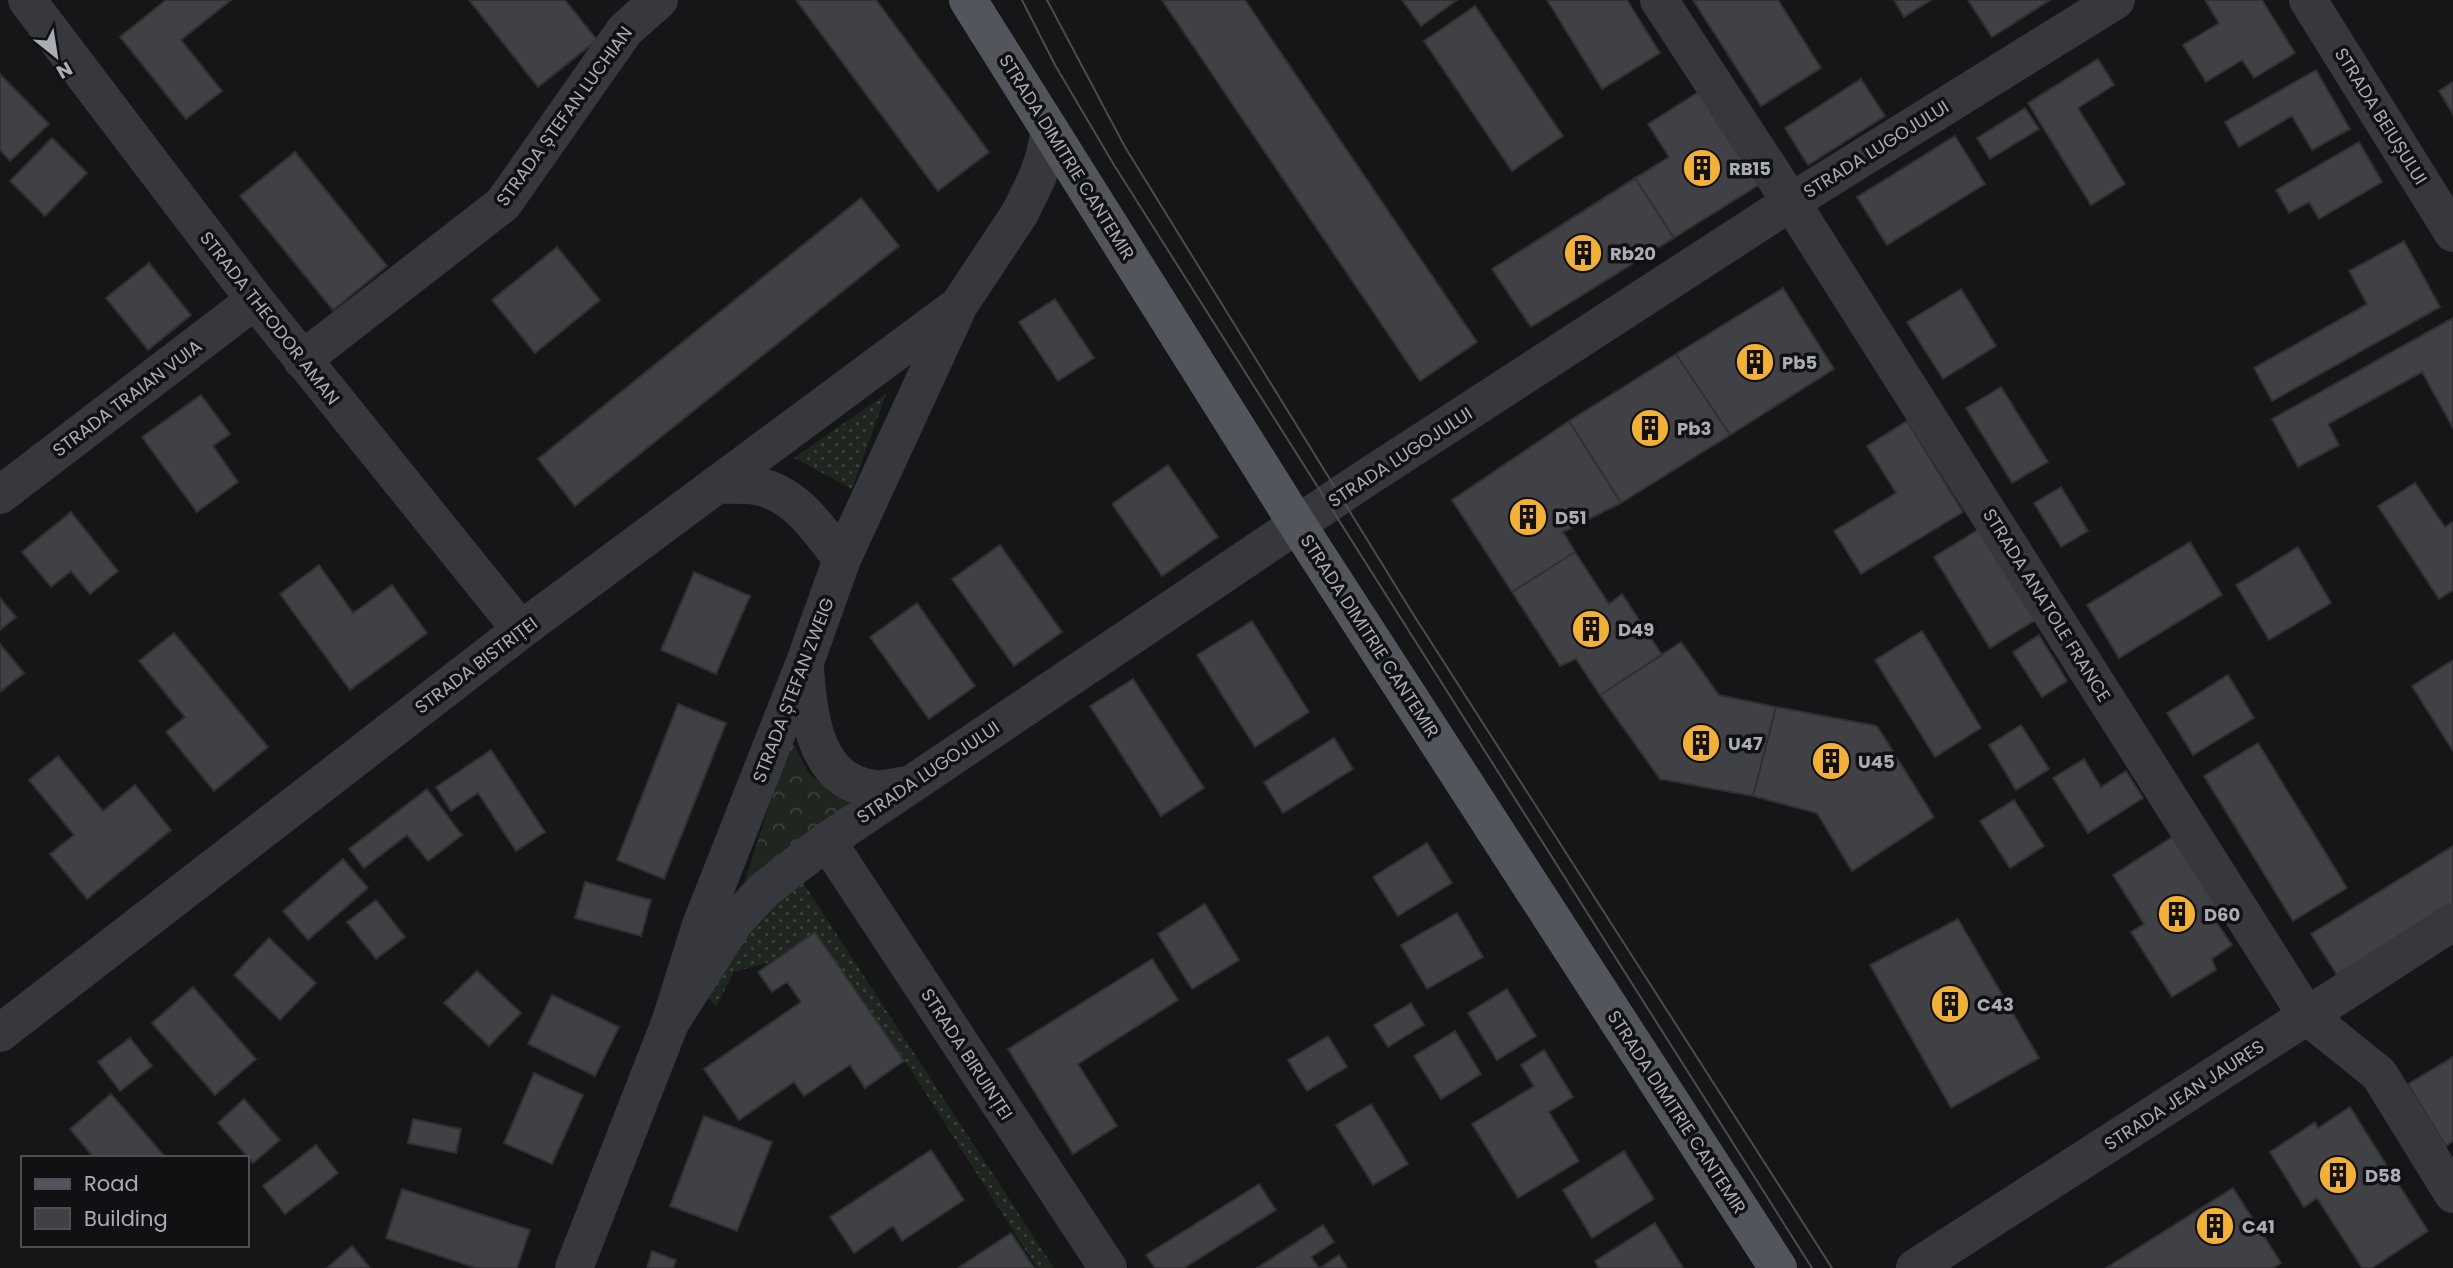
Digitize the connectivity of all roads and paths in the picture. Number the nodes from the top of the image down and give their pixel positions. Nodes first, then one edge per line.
1 (27, 0) edge
2 (659, 0) edge
3 (968, 0) edge
4 (1659, 0) edge
5 (2116, 0) edge
6 (2308, 0) edge
7 (1050, 130) junction
8 (1791, 202) junction
9 (2453, 233) edge
10 (255, 300) junction
11 (959, 305) junction
12 (302, 360) junction
13 (718, 485) junction
14 (0, 495) edge
15 (1297, 523) junction
16 (842, 559) junction
17 (521, 630) junction
18 (805, 662) junction
19 (908, 785) junction
20 (827, 841) junction
21 (2453, 922) edge
22 (2307, 1016) junction
23 (670, 1023) junction
24 (0, 1032) edge
25 (2453, 1194) edge
26 (574, 1268) edge
27 (1108, 1268) edge
28 (1778, 1268) edge
29 (1914, 1268) edge

1 - 10 street, STRADA THEODOR AMAN
2 - 12 street, STRADA ȘTEFAN LUCHIAN
3 - 7 main road, STRADA DIMITRIE CANTEMIR
4 - 8 street, STRADA ANATOLE FRANCE
5 - 8 street, STRADA LUGOJULUI
6 - 9 street, STRADA BEIUȘULUI
7 - 11 street, STRADA ȘTEFAN ZWEIG
7 - 15 main road, STRADA DIMITRIE CANTEMIR
8 - 15 street, STRADA LUGOJULUI
8 - 22 street, STRADA ANATOLE FRANCE
10 - 12 street, STRADA THEODOR AMAN
10 - 14 street, STRADA TRAIAN VUIA
11 - 13 street, STRADA BISTRIȚEI
11 - 16 street, STRADA ȘTEFAN ZWEIG
12 - 17 street, STRADA THEODOR AMAN
13 - 16 street
13 - 17 street, STRADA BISTRIȚEI
15 - 19 street, STRADA LUGOJULUI
15 - 28 main road, STRADA DIMITRIE CANTEMIR
16 - 18 street, STRADA ȘTEFAN ZWEIG
17 - 24 street, STRADA BISTRIȚEI
18 - 19 street
18 - 23 street, STRADA ȘTEFAN ZWEIG
19 - 20 street, STRADA LUGOJULUI
20 - 23 street, STRADA LUGOJULUI
20 - 27 street, STRADA BIRUINȚEI
21 - 22 street, STRADA JEAN JAURES
22 - 25 street, STRADA ANATOLE FRANCE
22 - 29 street, STRADA JEAN JAURES
23 - 26 street, STRADA ȘTEFAN ZWEIG

